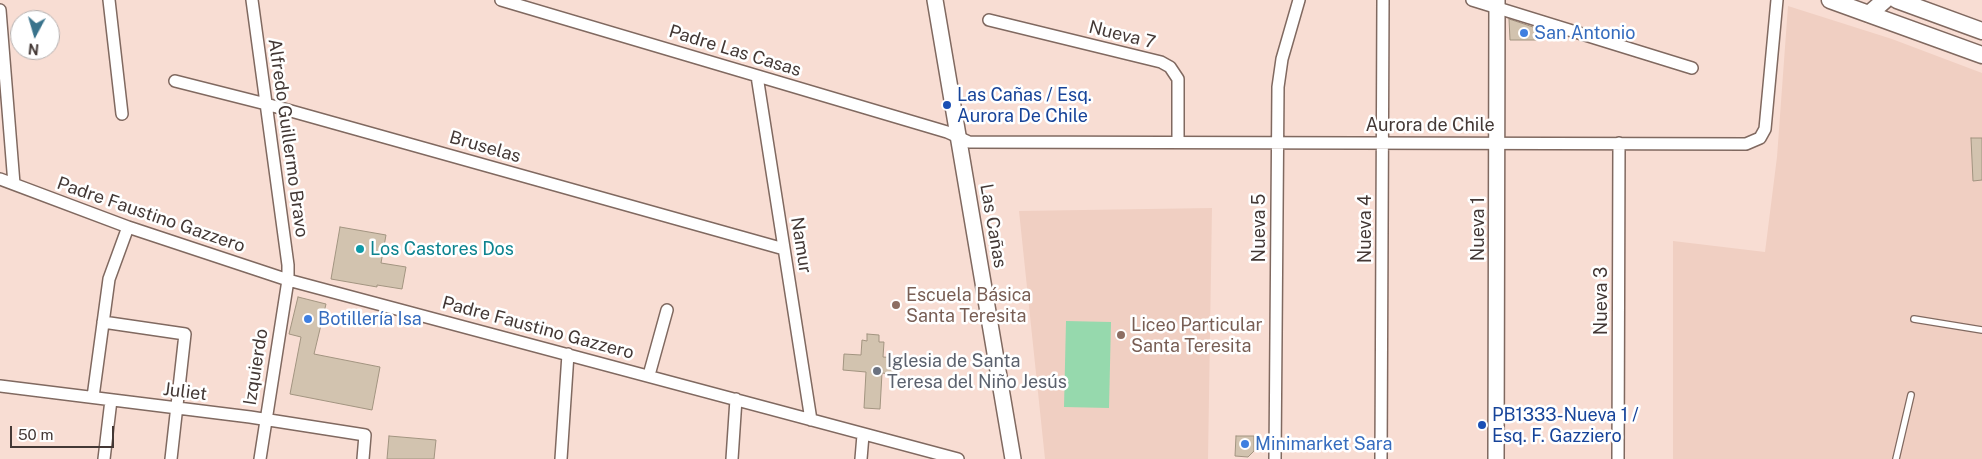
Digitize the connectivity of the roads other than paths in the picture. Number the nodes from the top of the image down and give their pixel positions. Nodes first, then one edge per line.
1 (110, 0) edge
2 (252, 0) edge
3 (501, 0) edge
4 (935, 0) edge
5 (1299, 0) edge
6 (1383, 0) edge
7 (1472, 0) edge
8 (1777, 0) edge
9 (1830, 0) edge
10 (1885, 0) edge
11 (1897, 0) edge
12 (1497, 4) edge
13 (1866, 7) edge
14 (0, 10) edge
15 (1982, 16) edge
16 (989, 20) dead end
17 (1958, 22) junction
18 (1982, 31) edge
19 (1982, 55) edge
20 (1692, 68) dead end
21 (757, 76) junction
22 (175, 81) dead end
23 (266, 104) junction
24 (122, 114) dead end
25 (959, 138) junction
26 (1178, 142) junction
27 (1277, 143) junction
28 (1382, 143) junction
29 (1497, 143) junction
30 (1619, 143) junction
31 (0, 180) edge
32 (14, 184) junction
33 (128, 227) junction
34 (784, 249) junction
35 (288, 280) junction
36 (667, 310) dead end
37 (1914, 319) dead end
38 (103, 322) junction
39 (1982, 330) edge
40 (568, 354) junction
41 (649, 375) junction
42 (0, 386) edge
43 (1911, 395) dead end
44 (93, 398) junction
45 (736, 399) junction
46 (111, 400) junction
47 (176, 408) junction
48 (265, 420) junction
49 (811, 420) junction
50 (863, 435) junction
51 (104, 459) edge
52 (170, 459) edge
53 (260, 459) edge
54 (363, 459) edge
55 (560, 459) edge
56 (732, 459) edge
57 (861, 459) edge
58 (958, 459) edge
59 (1013, 459) edge
60 (1275, 459) edge
61 (1381, 459) edge
62 (1496, 459) edge
63 (1618, 459) edge
64 (1896, 459) edge

1 - 24 street
2 - 23 street, Alfredo Guillermo Bravo
3 - 21 street, Padre Las Casas
4 - 25 street, Las Cañas
5 - 27 street, Nueva 5
6 - 28 street, Nueva 4
7 - 12 street
8 - 30 street, Aurora de Chile
9 - 13 main road
10 - 13 main road
11 - 17 main road
12 - 20 street
12 - 29 street, Nueva 1
13 - 19 main road
14 - 32 street
15 - 17 main road
16 - 26 street, Nueva 7
17 - 18 main road
21 - 25 street, Padre Las Casas
21 - 34 street, Namur
22 - 23 street, Bruselas
23 - 34 street, Bruselas
23 - 35 street, Alfredo Guillermo Bravo
25 - 26 street, Aurora de Chile
25 - 59 street, Las Cañas
26 - 27 street, Aurora de Chile
27 - 28 street, Aurora de Chile
27 - 60 street, Nueva 5
28 - 29 street, Aurora de Chile
28 - 61 street, Nueva 4
29 - 30 street, Aurora de Chile
29 - 62 street, Nueva 1
30 - 63 street, Nueva 3
31 - 32 street, Padre Faustino Gazzero
32 - 33 street, Padre Faustino Gazzero
33 - 35 street, Padre Faustino Gazzero
33 - 38 street
34 - 49 street, Namur
35 - 40 street, Padre Faustino Gazzero
35 - 48 street, Izquierdo
36 - 41 street
37 - 39 lane
38 - 44 street
38 - 47 street
40 - 41 street, Padre Faustino Gazzero
40 - 55 street
41 - 45 street, Padre Faustino Gazzero
42 - 44 street, Juliet
43 - 64 lane
44 - 46 street, Juliet
45 - 49 street, Padre Faustino Gazzero
45 - 56 street
46 - 47 street, Juliet
46 - 51 street
47 - 48 street, Juliet
47 - 52 street
48 - 53 street, Izquierdo
48 - 54 street, Juliet
49 - 50 street, Padre Faustino Gazzero
50 - 57 street
50 - 58 street, Padre Faustino Gazzero

